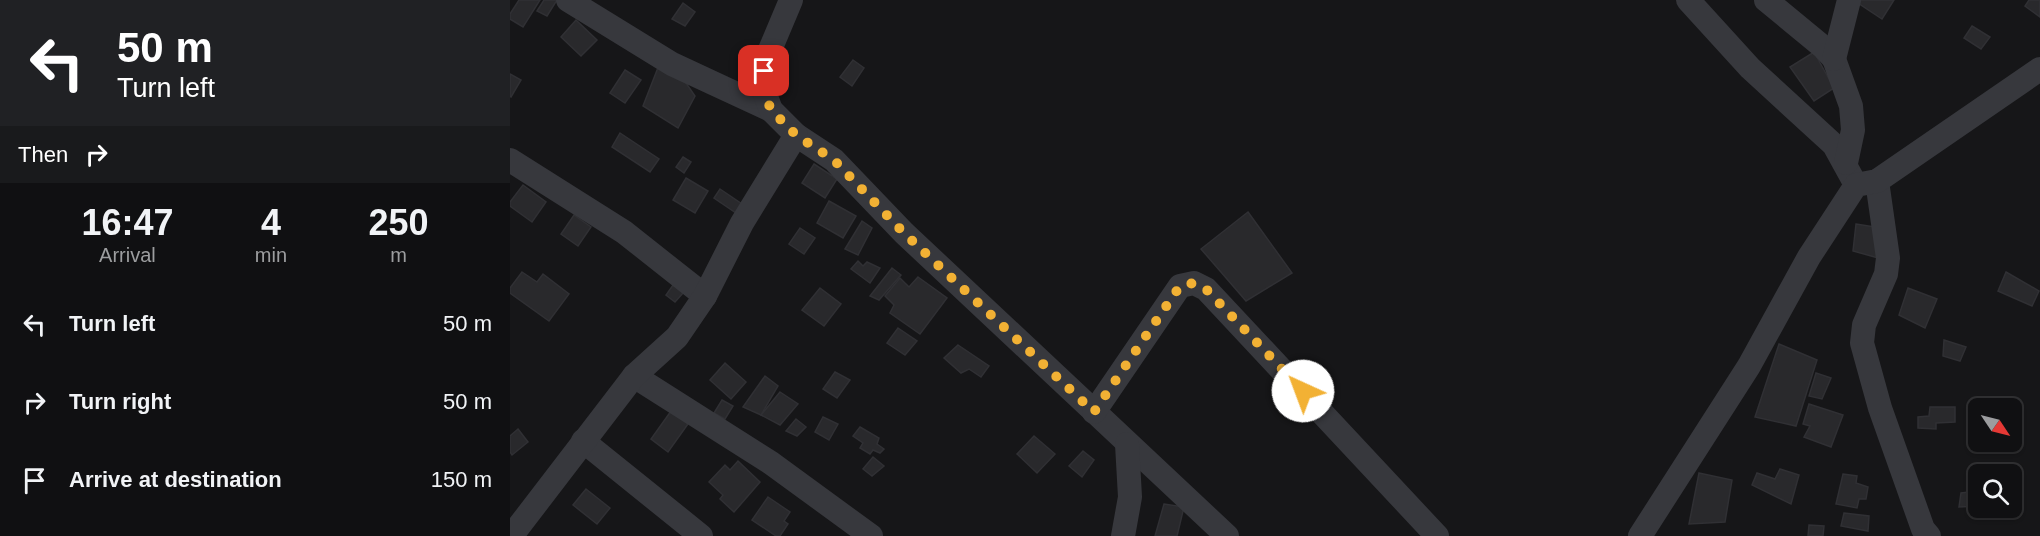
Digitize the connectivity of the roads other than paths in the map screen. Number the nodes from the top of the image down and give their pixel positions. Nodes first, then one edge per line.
1 (568, 0) edge
2 (791, 0) edge
3 (1688, 0) edge
4 (1766, 0) edge
5 (1849, 0) edge
6 (1834, 59) junction
7 (2040, 69) edge
8 (771, 110) junction
9 (796, 135) junction
10 (510, 160) edge
11 (1846, 164) junction
12 (1867, 183) junction
13 (705, 296) junction
14 (634, 376) junction
15 (1094, 412) junction
16 (584, 441) junction
17 (1127, 444) junction
18 (516, 529) edge
19 (700, 536) edge
20 (871, 536) edge
21 (1123, 536) edge
22 (1227, 536) edge
23 (1437, 536) edge
24 (1641, 536) edge
25 (1929, 536) edge

1 - 8 street
2 - 8 street
3 - 11 street
4 - 6 street
5 - 6 street
6 - 11 street
7 - 12 street
8 - 9 street
9 - 13 street
9 - 15 street
10 - 13 street
11 - 12 street
12 - 24 street
12 - 25 street
13 - 14 street
14 - 16 street
14 - 20 street
15 - 17 street
15 - 23 street
16 - 18 street
16 - 19 street
17 - 21 street
17 - 22 street

